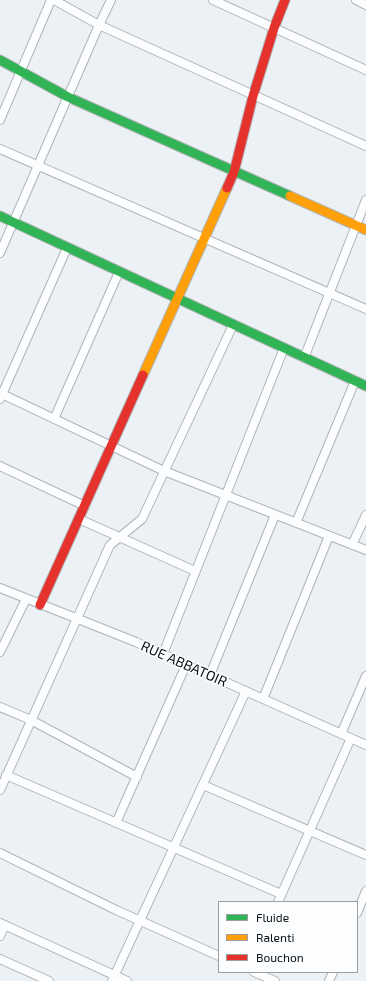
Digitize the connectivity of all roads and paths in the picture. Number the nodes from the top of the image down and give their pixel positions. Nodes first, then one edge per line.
1 (53, 0) edge
2 (111, 0) edge
3 (213, 0) edge
4 (285, 0) edge
5 (356, 0) edge
6 (366, 5) edge
7 (99, 25) junction
8 (274, 28) junction
9 (0, 60) edge
10 (366, 70) edge
11 (21, 72) junction
12 (253, 96) junction
13 (68, 97) junction
14 (0, 120) edge
15 (366, 146) edge
16 (0, 149) edge
17 (39, 167) junction
18 (234, 172) junction
19 (366, 200) edge
20 (0, 216) edge
21 (14, 223) junction
22 (356, 226) junction
23 (366, 230) edge
24 (205, 239) junction
25 (67, 248) junction
26 (0, 253) edge
27 (119, 272) junction
28 (330, 293) junction
29 (178, 299) junction
30 (366, 309) edge
31 (233, 324) junction
32 (284, 348) junction
33 (304, 358) junction
34 (355, 381) junction
35 (366, 386) edge
36 (1, 396) edge
37 (54, 419) junction
38 (112, 446) junction
39 (0, 466) edge
40 (164, 471) junction
41 (225, 495) junction
42 (85, 506) junction
43 (275, 514) junction
44 (366, 515) edge
45 (79, 519) junction
46 (296, 523) junction
47 (329, 536) junction
48 (120, 538) junction
49 (352, 545) junction
50 (366, 550) edge
51 (195, 571) junction
52 (0, 588) edge
53 (26, 599) junction
54 (40, 606) junction
55 (76, 619) junction
56 (0, 652) edge
57 (163, 654) junction
58 (186, 665) junction
59 (210, 675) junction
60 (366, 676) edge
61 (246, 692) junction
62 (263, 699) junction
63 (0, 707) edge
64 (31, 720) junction
65 (342, 734) junction
66 (351, 738) junction
67 (366, 745) edge
68 (6, 776) junction
69 (137, 777) junction
70 (203, 785) junction
71 (0, 790) edge
72 (116, 823) junction
73 (309, 831) junction
74 (174, 848) junction
75 (0, 853) edge
76 (366, 856) edge
77 (366, 891) edge
78 (279, 898) edge
79 (358, 911) edge
80 (140, 920) junction
81 (2, 924) edge
82 (0, 936) edge
83 (218, 956) edge
84 (0, 958) edge
85 (256, 973) edge
86 (114, 978) edge
87 (49, 981) edge
88 (126, 981) edge
89 (275, 981) edge

1 - 7 street
1 - 11 street
2 - 7 street
3 - 8 street
4 - 8 street
5 - 6 street
7 - 12 street
7 - 13 street
8 - 10 street
8 - 12 street
9 - 11 street
11 - 13 street
11 - 14 street
12 - 15 street
12 - 18 street
13 - 17 street
13 - 18 street
16 - 17 street
17 - 21 street
17 - 24 street
18 - 22 street
18 - 24 street
19 - 22 street
20 - 21 street
21 - 25 street
21 - 26 street
22 - 23 street
22 - 28 street
24 - 28 street
24 - 29 street
25 - 27 street
25 - 36 street
27 - 29 street
27 - 37 street
28 - 30 street
28 - 33 street
29 - 31 street
29 - 38 street
31 - 32 street
31 - 40 street
32 - 33 street
32 - 41 street
33 - 34 street
34 - 35 street
34 - 46 street
36 - 37 street
37 - 38 street
38 - 40 street
38 - 42 street
39 - 42 street
40 - 41 street
40 - 48 street
41 - 43 street
41 - 51 street
42 - 45 street
43 - 46 street
43 - 59 street
44 - 49 street
45 - 48 street
45 - 54 street
46 - 47 street
47 - 49 street
47 - 62 street
48 - 51 street
48 - 55 street
49 - 50 street
51 - 57 street
52 - 53 street, RUE ABBATOIR
53 - 54 street, RUE ABBATOIR
53 - 56 street
54 - 55 street, RUE ABBATOIR
55 - 57 street, RUE ABBATOIR
55 - 64 street
57 - 58 street, RUE ABBATOIR
58 - 59 street, RUE ABBATOIR
58 - 69 street
59 - 61 street, RUE ABBATOIR
60 - 65 street
61 - 62 street, RUE ABBATOIR
61 - 70 street
62 - 65 street, RUE ABBATOIR
63 - 64 street
64 - 68 street
64 - 69 street
65 - 66 street, RUE ABBATOIR
66 - 67 street, RUE ABBATOIR
66 - 73 street
68 - 71 street
68 - 72 street
69 - 72 street
70 - 73 street
70 - 74 street
72 - 74 street
73 - 76 street
73 - 78 street
74 - 78 street
74 - 80 street
75 - 80 street
77 - 79 street
80 - 83 street
80 - 86 street
81 - 82 street
81 - 86 street
84 - 87 street
85 - 89 street
86 - 88 street

